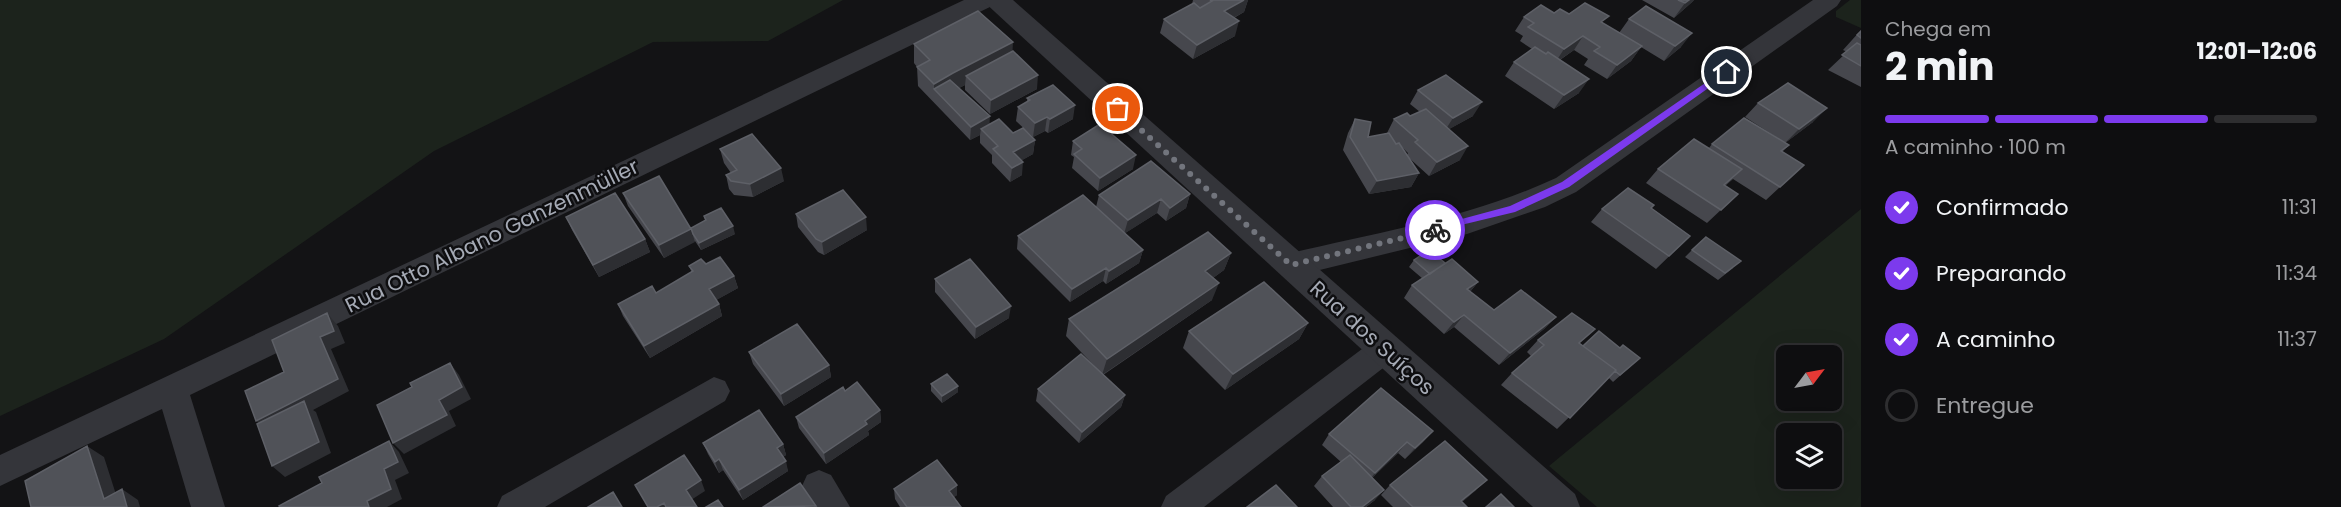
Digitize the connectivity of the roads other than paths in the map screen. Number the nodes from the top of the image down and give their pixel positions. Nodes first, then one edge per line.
1 (984, 0) edge
2 (996, 0) edge
3 (1829, 0) edge
4 (1291, 265) junction
5 (1385, 349) junction
6 (172, 389) junction
7 (714, 391) dead end
8 (0, 471) edge
9 (208, 507) edge
10 (514, 507) edge
11 (1178, 507) edge
12 (1561, 507) edge

1 - 6 street, Rua Otto Albano Ganzenmüller
2 - 4 street, Rua dos Suíços
3 - 4 street
4 - 5 street, Rua dos Suíços
5 - 11 street
5 - 12 street, Rua dos Suíços
6 - 8 street, Rua Otto Albano Ganzenmüller
6 - 9 street
7 - 10 street

